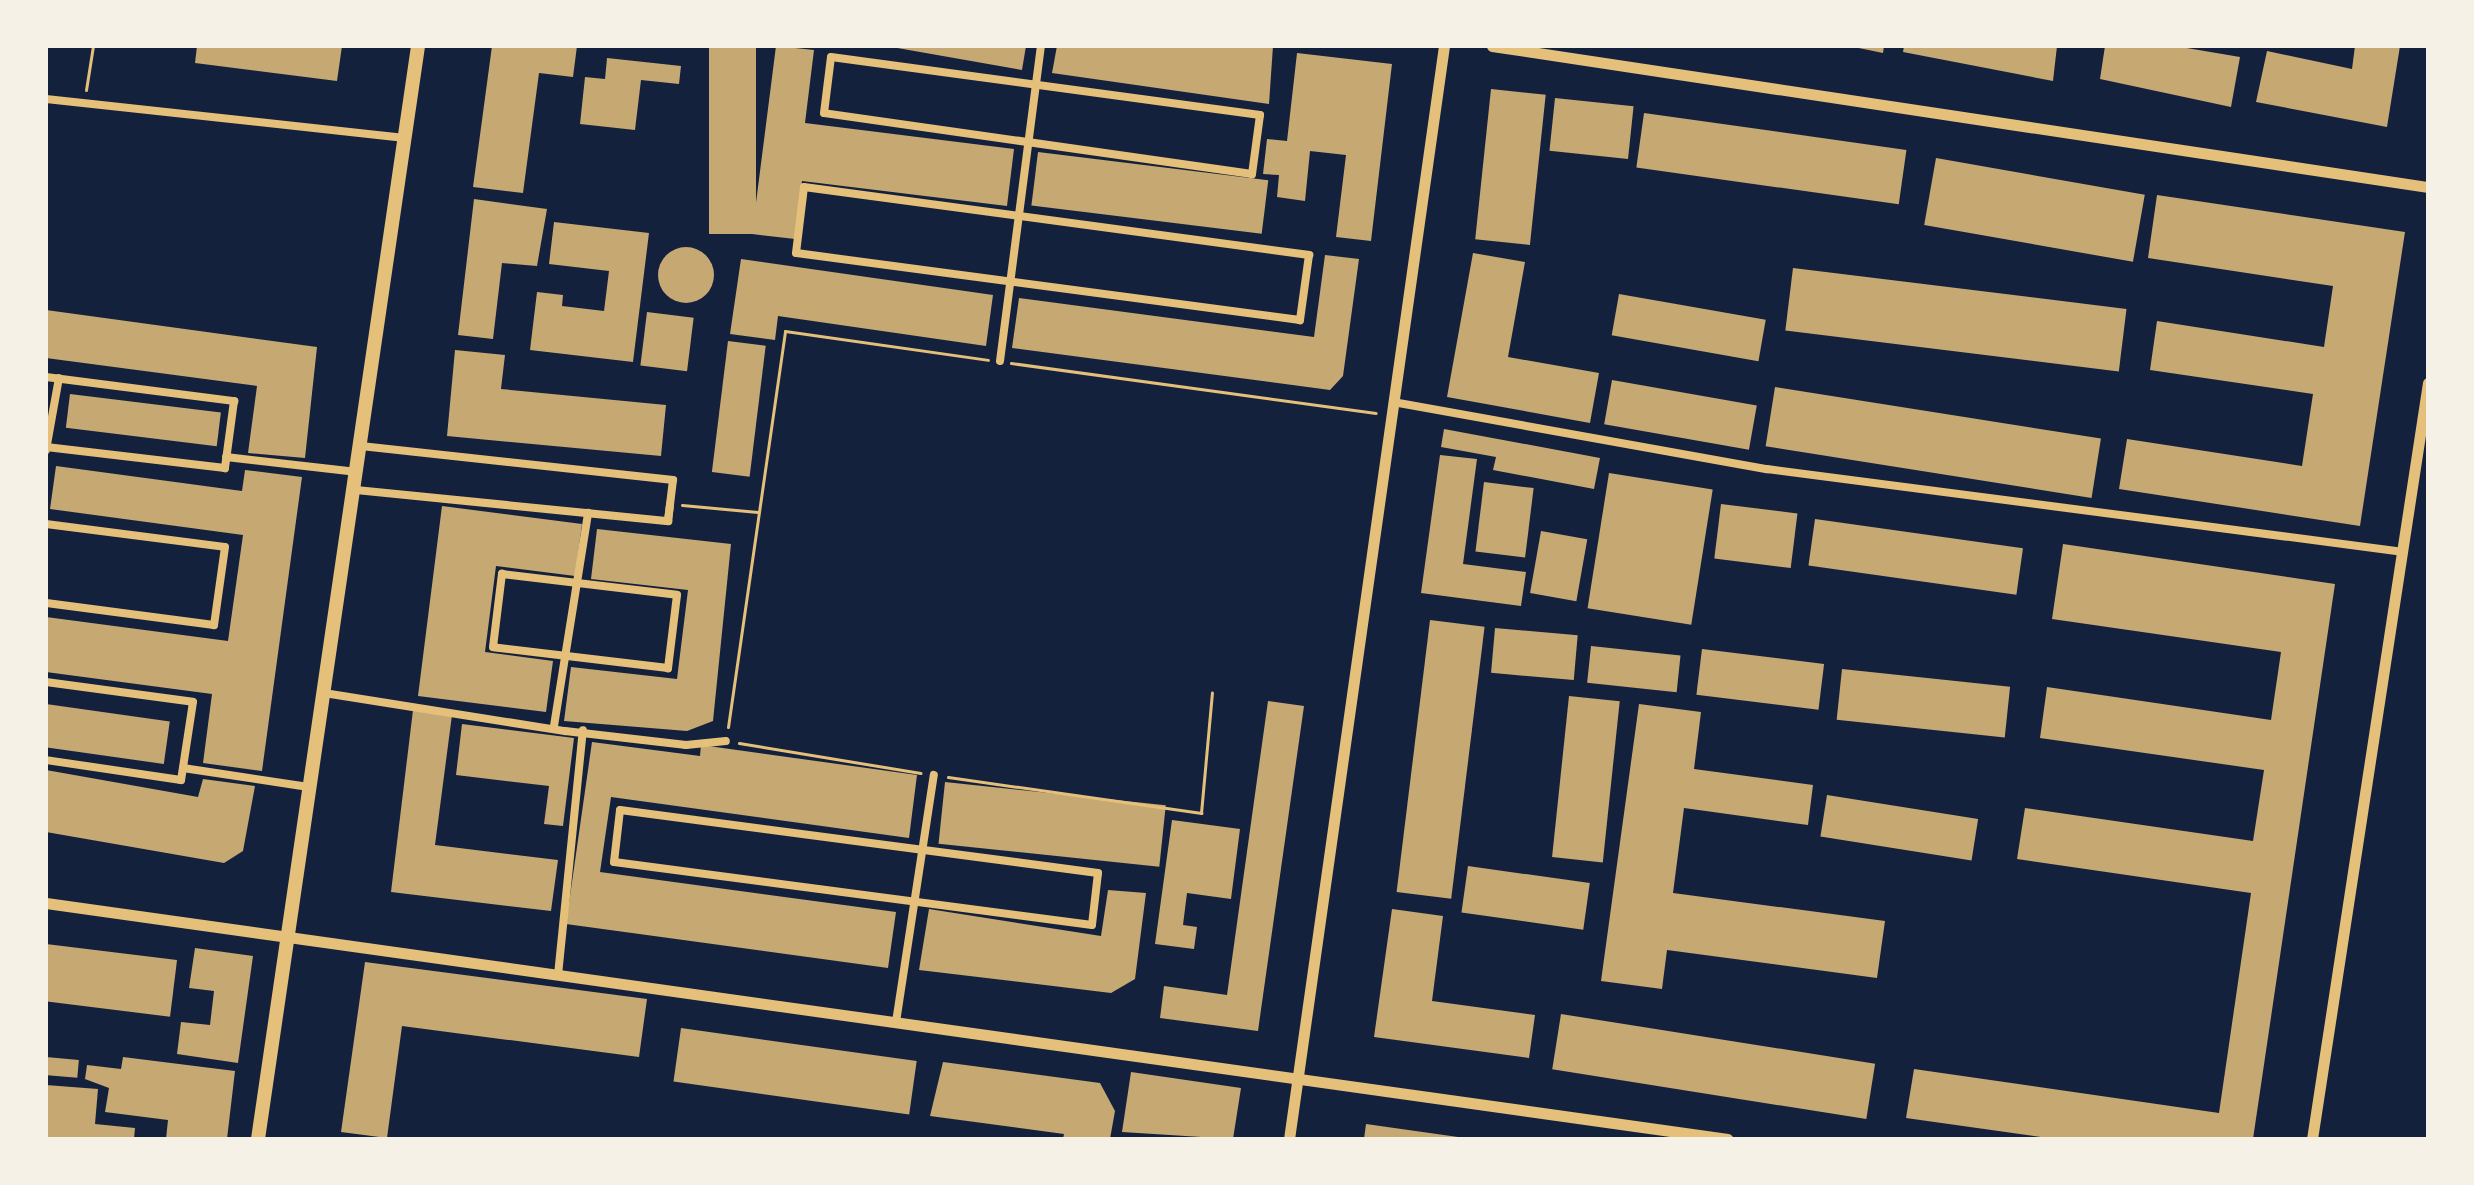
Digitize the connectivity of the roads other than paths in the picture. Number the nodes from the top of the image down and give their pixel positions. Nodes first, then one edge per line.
1 (418, 46) edge
2 (1041, 46) edge
3 (1444, 46) edge
4 (1492, 46) edge
5 (1036, 83) junction
6 (46, 99) edge
7 (405, 138) junction
8 (1029, 142) junction
9 (2428, 187) edge
10 (1019, 216) junction
11 (1010, 282) junction
12 (1000, 361) road end
13 (46, 377) edge
14 (59, 378) junction
15 (2428, 383) edge
16 (1393, 402) junction
17 (361, 446) junction
18 (46, 448) edge
19 (226, 457) junction
20 (358, 472) junction
21 (356, 490) junction
22 (670, 504) road end
23 (588, 513) junction
24 (668, 521) junction
25 (46, 524) edge
26 (2404, 552) junction
27 (576, 583) junction
28 (46, 603) edge
29 (565, 656) junction
30 (46, 682) edge
31 (324, 693) junction
32 (554, 726) junction
33 (583, 730) junction
34 (726, 741) road end
35 (46, 760) edge
36 (183, 768) junction
37 (934, 775) road end
38 (309, 787) junction
39 (921, 849) junction
40 (914, 901) junction
41 (46, 903) edge
42 (287, 937) junction
43 (558, 975) junction
44 (896, 1022) junction
45 (1297, 1079) junction
46 (258, 1139) edge
47 (1289, 1139) edge
48 (1728, 1139) edge
49 (2312, 1139) edge

1 - 7 main road
2 - 5 street
3 - 16 street
4 - 9 street
5 - 8 street
5 - 8 street
5 - 8 street
6 - 7 street
7 - 17 main road
8 - 10 street
10 - 11 street
10 - 11 street
10 - 11 street
11 - 12 street
13 - 14 street
14 - 18 street
14 - 19 street
15 - 26 street
16 - 26 street
16 - 45 street
17 - 20 main road
17 - 24 street
18 - 19 street
19 - 20 street
20 - 21 main road
21 - 23 street
21 - 31 main road
22 - 24 street
23 - 24 street
23 - 27 street
25 - 28 street
26 - 49 street
27 - 29 street
27 - 29 street
27 - 29 street
29 - 32 street
30 - 36 street
31 - 32 street
31 - 38 main road
32 - 33 street
33 - 34 street
33 - 43 street
35 - 36 street
36 - 38 street
37 - 39 street
38 - 42 main road
39 - 40 street
39 - 40 street
39 - 40 street
40 - 44 street
41 - 42 street
42 - 43 street
42 - 46 main road
43 - 44 street
44 - 45 street
45 - 47 street
45 - 48 street

